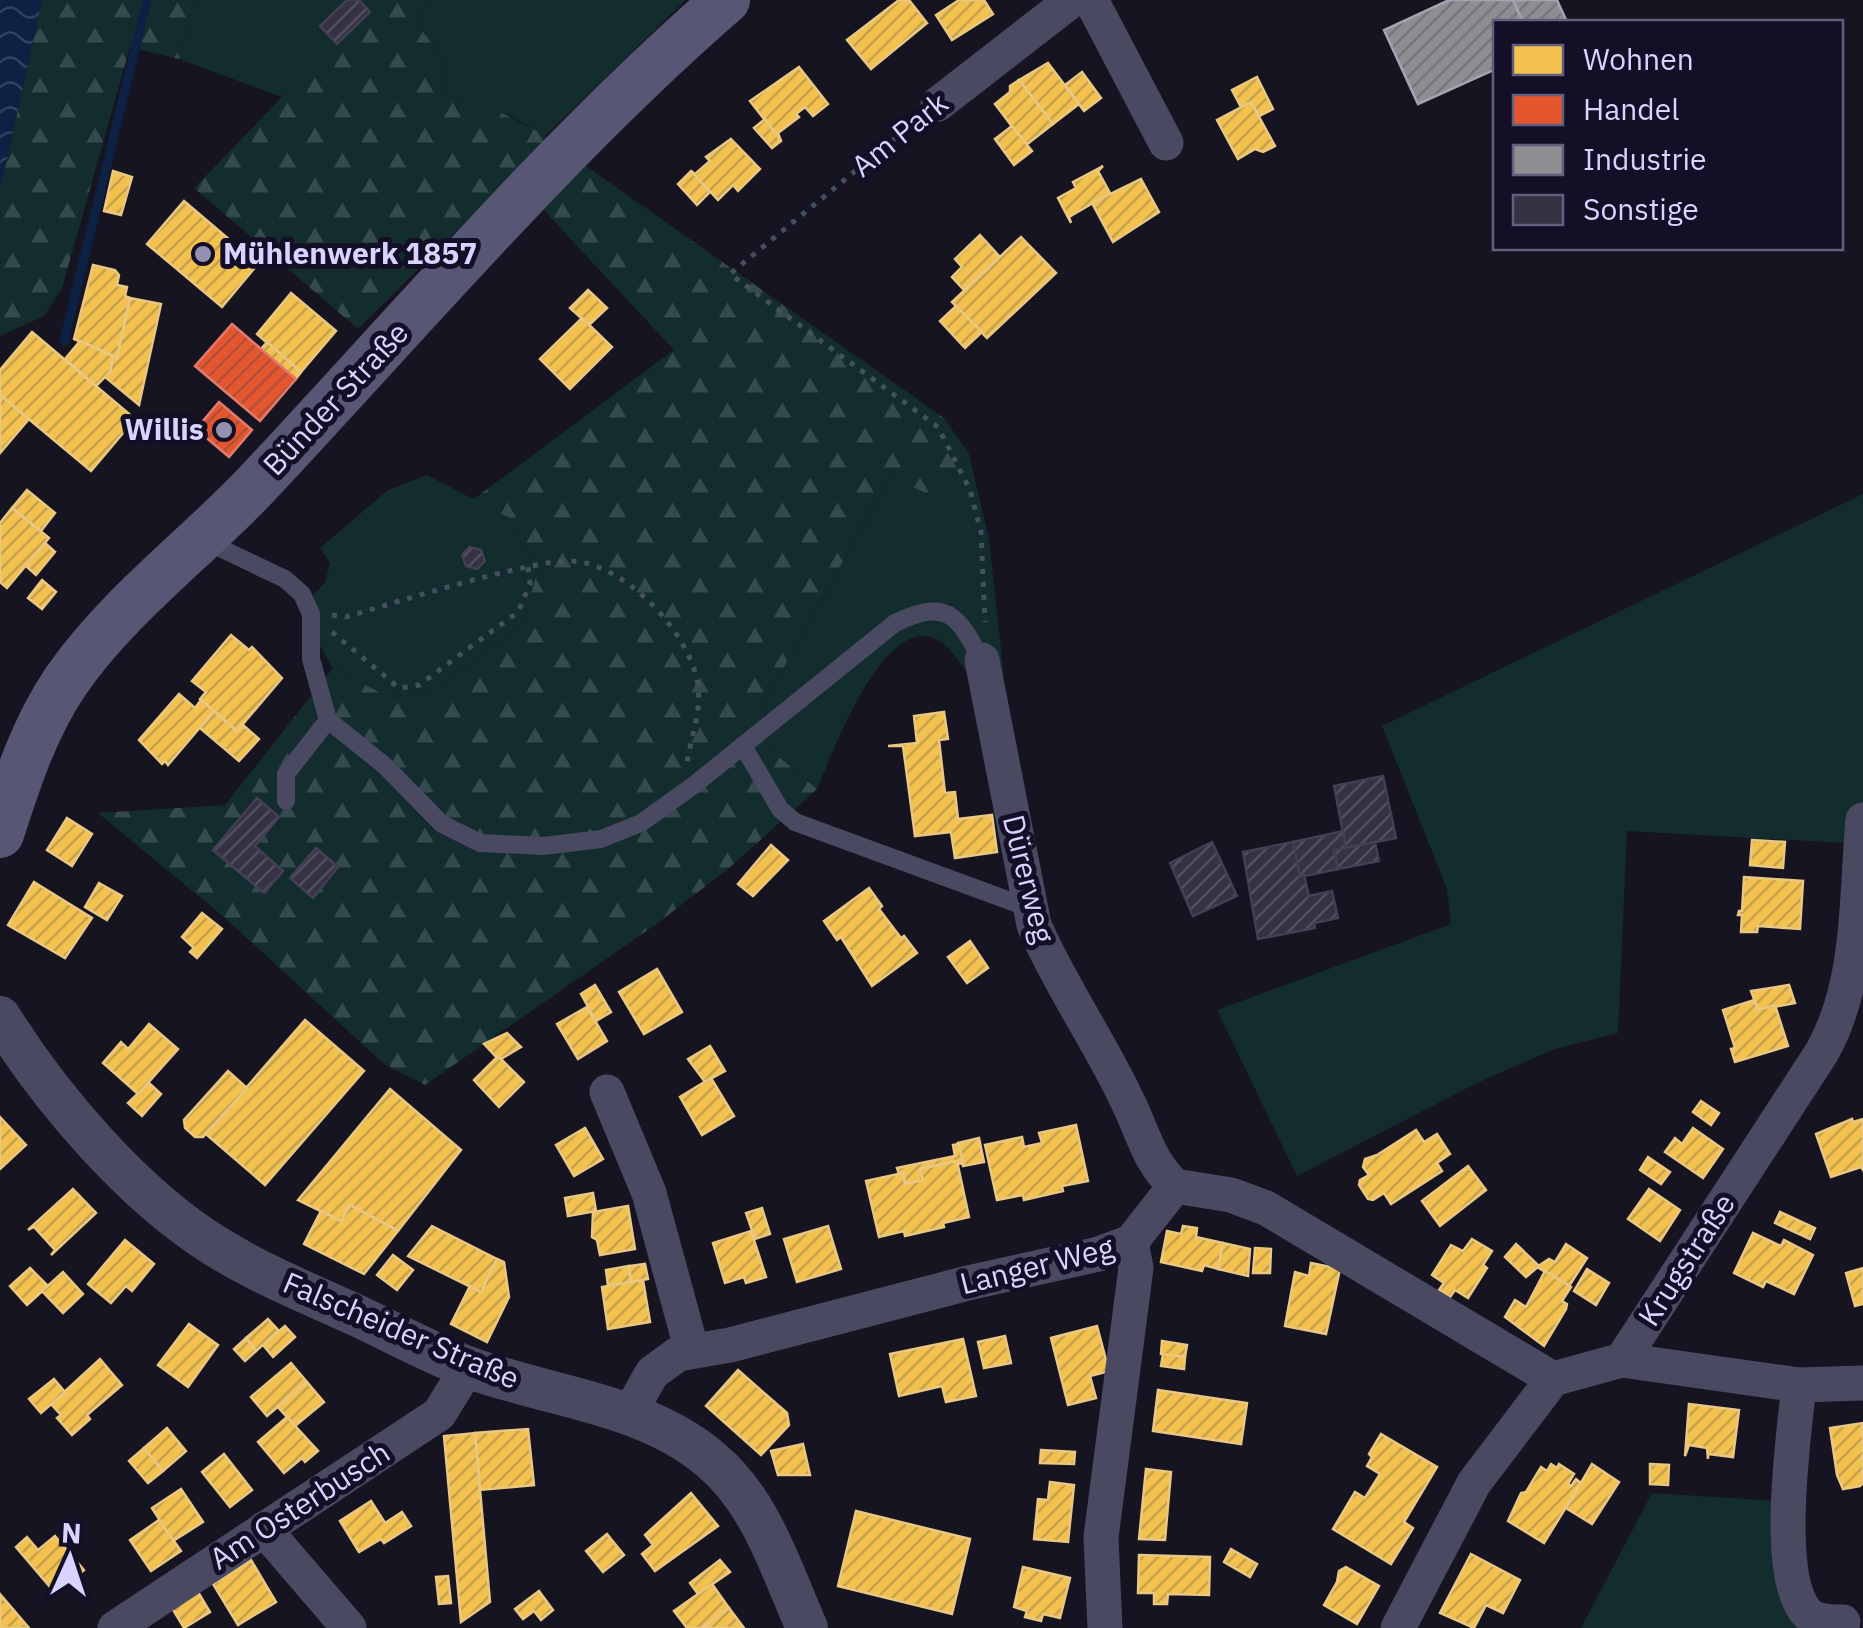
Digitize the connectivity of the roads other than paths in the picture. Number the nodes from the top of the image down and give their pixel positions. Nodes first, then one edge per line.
1 (726, 0) edge
2 (1072, 0) edge
3 (1092, 0) edge
4 (938, 104) road end
5 (1166, 143) dead end
6 (205, 538) junction
7 (982, 660) joint
8 (328, 720) junction
9 (743, 746) junction
10 (286, 802) dead end
11 (1863, 820) edge
12 (0, 834) edge
13 (1029, 908) junction
14 (0, 1016) edge
15 (1850, 1023) edge
16 (12, 1051) edge
17 (607, 1092) dead end
18 (1176, 1186) junction
19 (1131, 1242) junction
20 (692, 1351) junction
21 (1622, 1360) junction
22 (468, 1368) junction
23 (1553, 1379) junction
24 (1863, 1383) edge
25 (1799, 1385) junction
26 (630, 1414) junction
27 (264, 1529) junction
28 (1843, 1622) dead end
29 (115, 1628) edge
30 (349, 1628) edge
31 (807, 1628) edge
32 (1105, 1628) edge
33 (1398, 1628) edge

1 - 6 main road, Bünder Straße
2 - 4 street, Am Park
3 - 5 street
6 - 8 lane
6 - 12 main road, Bünder Straße
7 - 9 lane
7 - 13 street, Dürerweg
8 - 9 lane
8 - 10 lane
9 - 13 lane
11 - 15 street, Krugstraße
13 - 18 street, Dürerweg
14 - 16 street, Falscheider Straße
15 - 21 street, Krugstraße
16 - 22 street, Falscheider Straße
17 - 20 street
18 - 19 street, Langer Weg
18 - 23 street
19 - 20 street, Langer Weg
19 - 32 street
20 - 26 street, Langer Weg
21 - 23 street, Krugstraße
21 - 25 street
22 - 26 street, Falscheider Straße
22 - 27 street, Am Osterbusch
23 - 33 street
24 - 25 street
25 - 28 street
26 - 31 street, Falscheider Straße
27 - 29 street, Am Osterbusch
27 - 30 street

